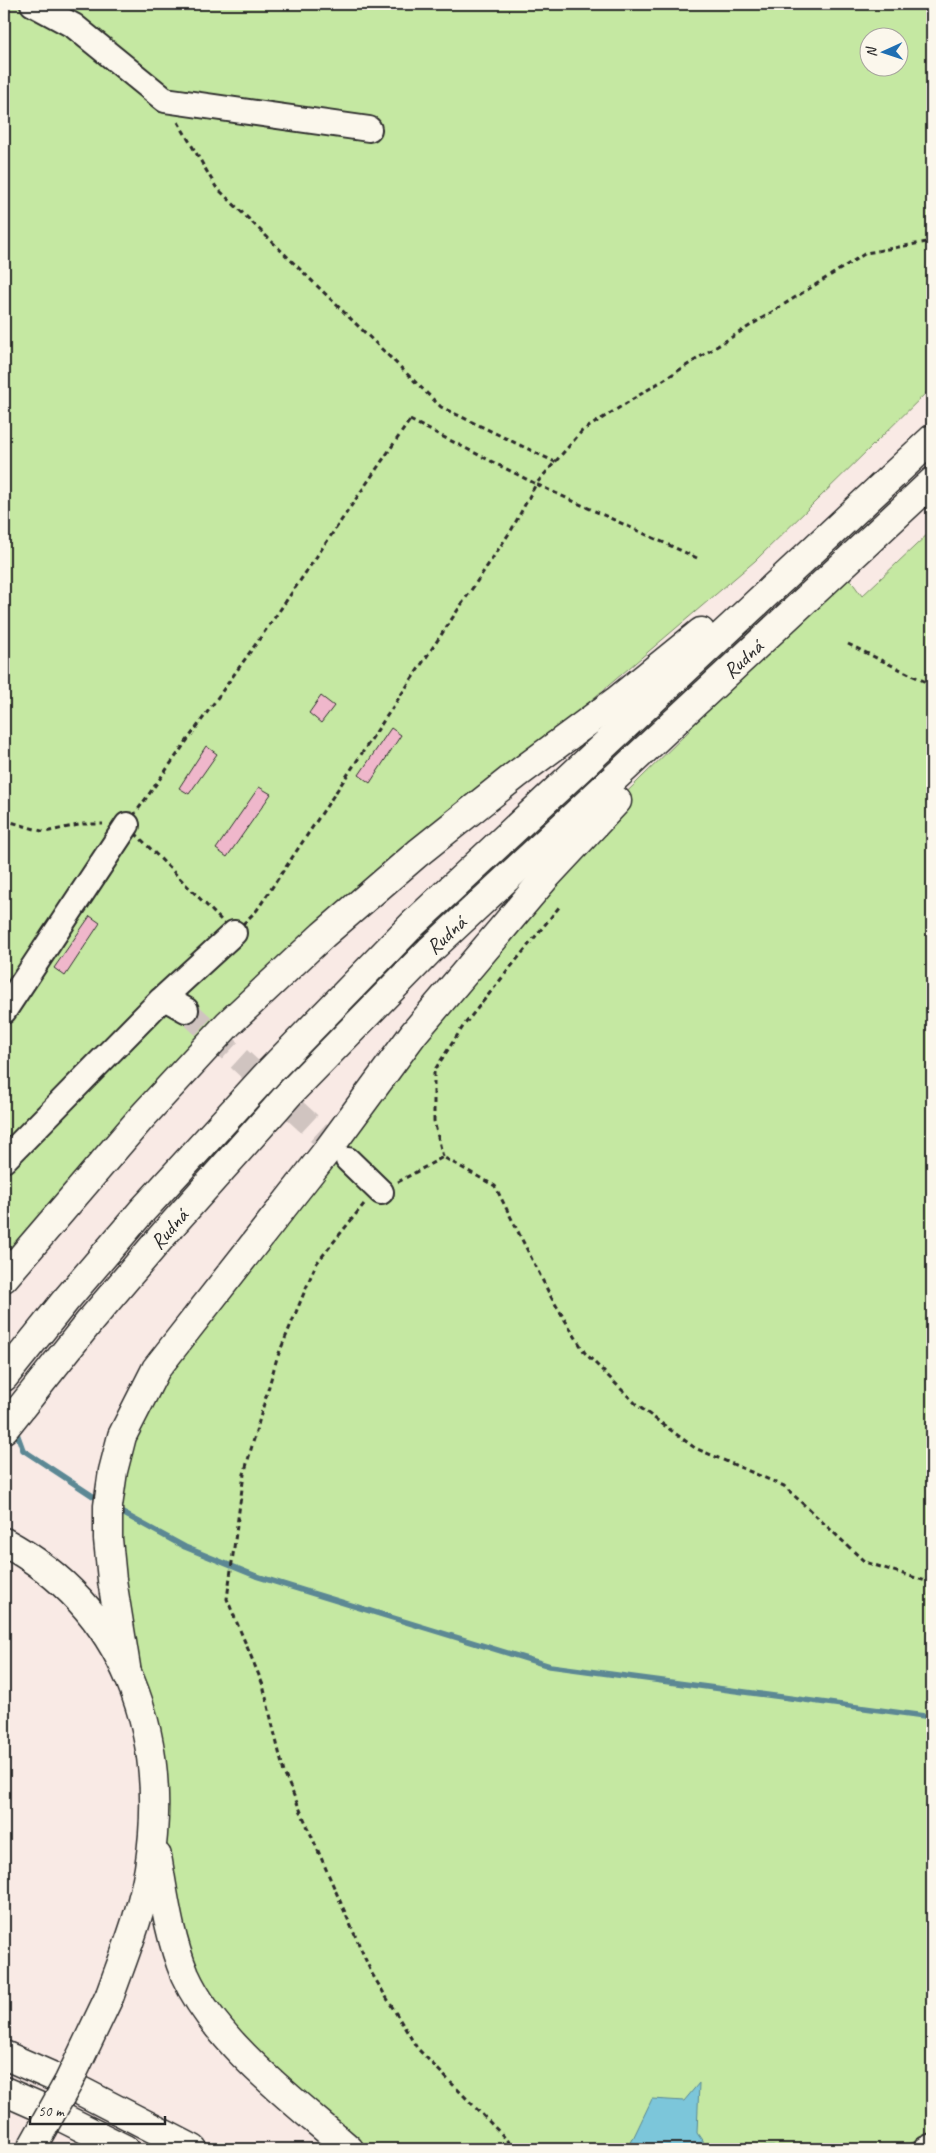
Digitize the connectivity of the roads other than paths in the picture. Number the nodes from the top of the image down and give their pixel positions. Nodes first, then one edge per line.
1 (33, 4) edge
2 (368, 128) dead end
3 (932, 439) edge
4 (932, 482) edge
5 (841, 524) junction
6 (696, 704) junction
7 (119, 826) road end
8 (234, 933) road end
9 (161, 1000) junction
10 (186, 1010) tunnel mouth
11 (4, 1011) edge
12 (4, 1160) edge
13 (348, 1160) tunnel mouth
14 (381, 1192) road end
15 (4, 1278) edge
16 (4, 1377) edge
17 (4, 1429) edge
18 (10, 1546) edge
19 (126, 1667) junction
20 (153, 1832) junction
21 (4, 2055) edge
22 (54, 2077) dead end
23 (80, 2090) dead end
24 (4, 2091) edge
25 (38, 2106) dead end
26 (65, 2119) dead end
27 (932, 2146) edge
28 (31, 2149) edge
29 (125, 2149) edge
30 (192, 2149) edge
31 (349, 2149) edge
32 (926, 2149) edge

1 - 2 lane
3 - 5 highway, Rudná
4 - 6 highway, Rudná
5 - 15 highway
5 - 16 highway, Rudná
6 - 17 highway, Rudná
6 - 19 highway
7 - 11 lane
8 - 9 lane
9 - 10 lane
9 - 12 lane
13 - 14 lane
18 - 19 highway
19 - 20 highway
20 - 28 highway, bridge
20 - 31 highway
21 - 22 highway
23 - 30 highway
24 - 25 highway
26 - 29 highway
27 - 32 lane

